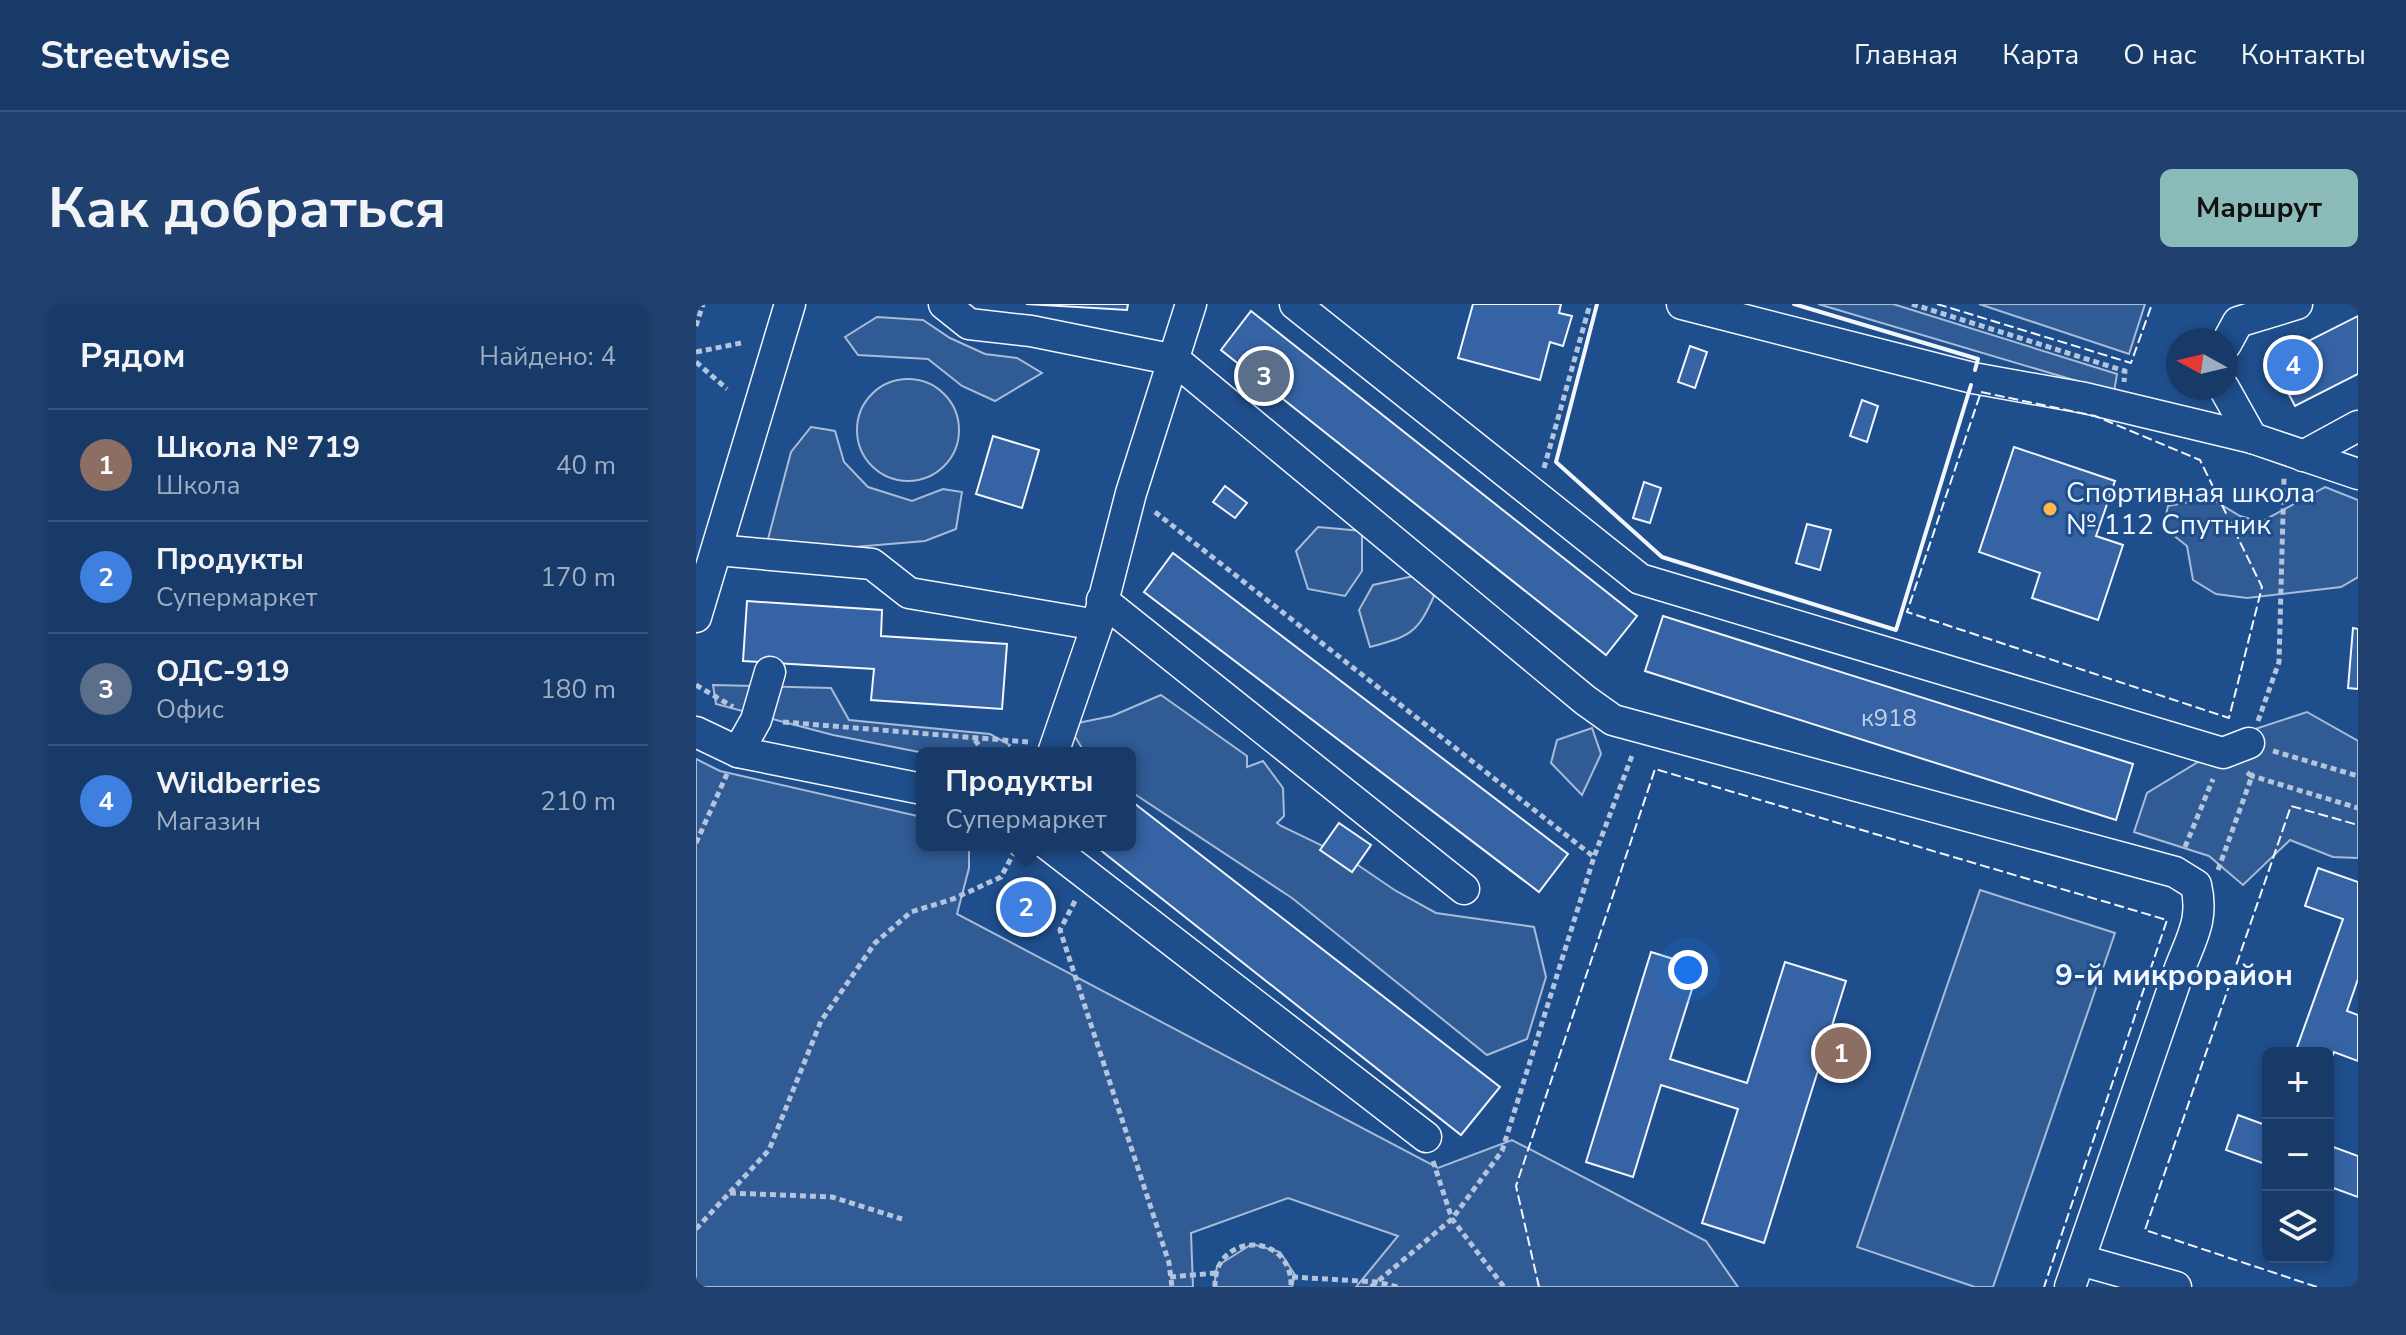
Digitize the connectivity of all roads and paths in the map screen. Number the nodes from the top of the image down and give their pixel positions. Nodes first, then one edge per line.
1 (703, 304) edge
2 (790, 304) edge
3 (944, 304) edge
4 (1191, 304) edge
5 (1295, 304) edge
6 (1590, 304) edge
7 (1682, 304) edge
8 (1912, 304) edge
9 (2297, 304) edge
10 (696, 326) edge
11 (2235, 328) edge
12 (741, 343) dead end
13 (696, 352) edge
14 (1175, 360) junction
15 (696, 362) edge
16 (727, 389) dead end
17 (2231, 400) edge
18 (2121, 406) junction
19 (2358, 426) edge
20 (2252, 438) junction
21 (2294, 452) junction
22 (2358, 474) edge
23 (1131, 493) junction
24 (1536, 496) junction
25 (717, 550) junction
26 (1099, 612) junction
27 (696, 617) edge
28 (770, 672) dead end
29 (696, 685) edge
30 (756, 720) junction
31 (1642, 730) junction
32 (696, 732) edge
33 (974, 739) junction
34 (1047, 746) edge
35 (980, 747) edge
36 (2236, 748) junction
37 (738, 752) junction
38 (2252, 776) junction
39 (2358, 776) edge
40 (916, 788) edge
41 (2358, 808) edge
42 (696, 843) edge
43 (1015, 851) edge
44 (1056, 851) edge
45 (1594, 857) junction
46 (2175, 872) junction
47 (1089, 876) junction
48 (2215, 876) dead end
49 (1464, 889) dead end
50 (1426, 1137) joint
51 (729, 1193) junction
52 (902, 1219) dead end
53 (1452, 1219) junction
54 (696, 1229) edge
55 (1216, 1273) junction
56 (2075, 1274) edge
57 (1170, 1277) junction
58 (1292, 1277) junction
59 (1377, 1282) junction
60 (1172, 1287) edge
61 (1215, 1287) edge
62 (1291, 1287) edge
63 (1371, 1287) edge
64 (1398, 1287) edge
65 (1504, 1287) edge
66 (2176, 1287) edge

1 - 10 path
2 - 25 street
3 - 14 street
4 - 14 street
5 - 24 street
6 - 24 path
7 - 18 street
8 - 18 path
9 - 11 street
12 - 13 path
14 - 23 street
14 - 31 street
15 - 16 path
17 - 20 street
18 - 20 street
19 - 21 street
20 - 21 street
21 - 22 street
21 - 36 path
23 - 26 street
23 - 45 path
24 - 36 street
25 - 26 street
25 - 27 street
26 - 34 street
26 - 49 street
28 - 30 street
29 - 30 path
30 - 33 path
30 - 37 street
31 - 45 path
31 - 46 street
32 - 37 street
33 - 34 path
33 - 35 path
36 - 38 path
36 - 38 path
36 - 39 path
36 - 46 path
37 - 40 street
37 - 42 path
38 - 41 path
38 - 48 path
43 - 51 path
44 - 47 street
45 - 53 path
46 - 56 street
47 - 50 street
47 - 57 path
50 - 53 path
51 - 52 path
51 - 54 path
53 - 59 path
53 - 65 path
55 - 57 path
55 - 58 path
55 - 61 path
56 - 66 street
57 - 60 path
58 - 59 path
58 - 62 path
59 - 63 path
59 - 64 path

